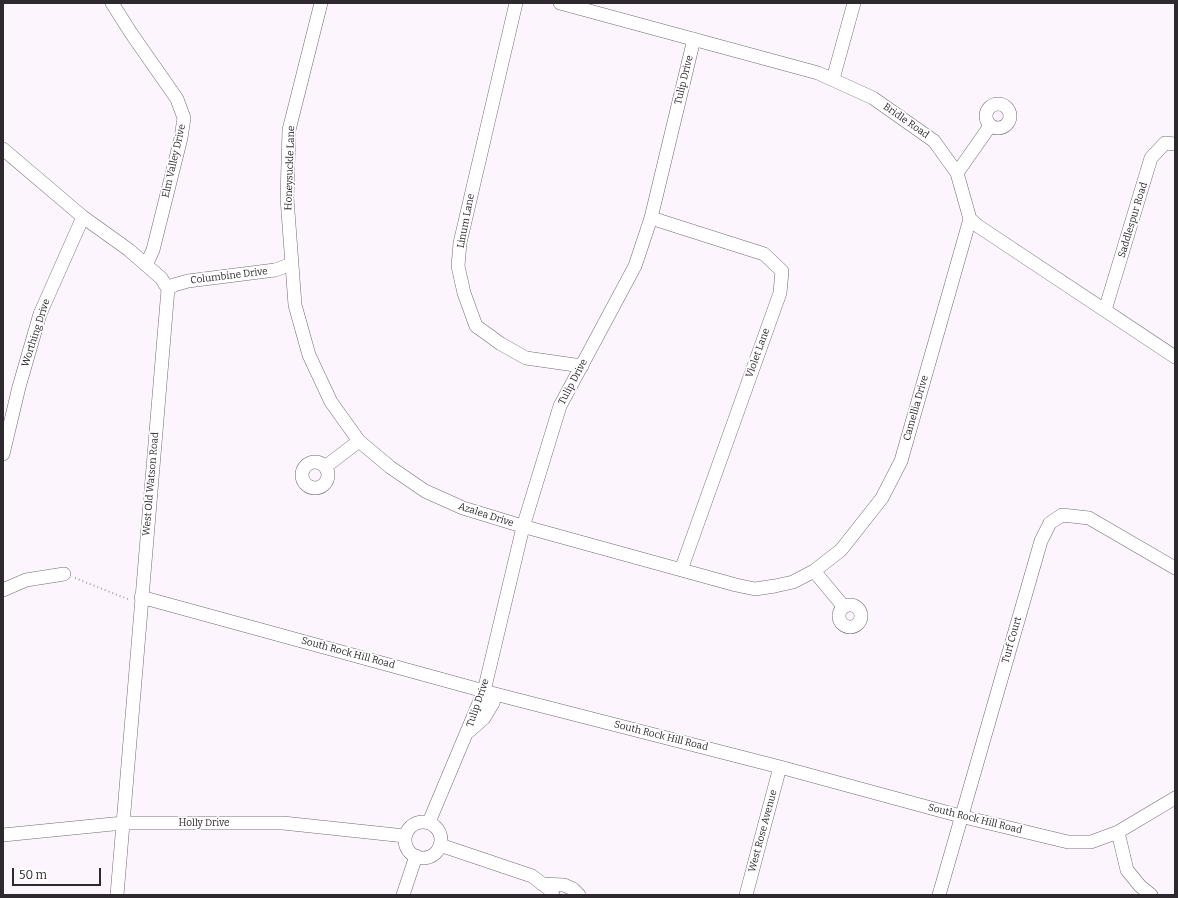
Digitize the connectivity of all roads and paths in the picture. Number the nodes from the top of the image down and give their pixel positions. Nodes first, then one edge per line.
1 (112, 3) edge
2 (321, 3) edge
3 (516, 3) edge
4 (560, 3) edge
5 (854, 3) edge
6 (694, 39) junction
7 (832, 79) junction
8 (990, 126) dead end
9 (1175, 144) edge
10 (3, 149) edge
11 (957, 173) junction
12 (83, 217) junction
13 (651, 218) junction
14 (970, 219) junction
15 (292, 264) junction
16 (146, 265) junction
17 (168, 289) junction
18 (1105, 310) junction
19 (1175, 357) edge
20 (582, 366) junction
21 (359, 441) junction
22 (3, 454) edge
23 (325, 467) dead end
24 (523, 526) junction
25 (1175, 568) edge
26 (681, 570) junction
27 (814, 571) junction
28 (64, 574) joint
29 (3, 590) edge
30 (141, 600) junction
31 (844, 607) dead end
32 (489, 692) junction
33 (780, 767) junction
34 (1175, 798) edge
35 (961, 816) junction
36 (429, 822) junction
37 (123, 823) junction
38 (1118, 832) junction
39 (3, 835) edge
40 (405, 836) junction
41 (440, 845) junction
42 (416, 856) junction
43 (542, 884) junction
44 (117, 895) edge
45 (403, 895) edge
46 (553, 895) edge
47 (579, 895) edge
48 (746, 895) edge
49 (939, 895) edge
50 (1151, 895) edge

1 - 16 street, Elm Valley Drive
2 - 15 street, Honeysuckle Lane
3 - 20 street, Linum Lane
4 - 6 street, Bridle Road
5 - 7 street
6 - 7 street, Bridle Road
6 - 13 street, Tulip Drive
7 - 11 street, Bridle Road
8 - 11 street
9 - 18 street, Saddlespur Road
10 - 12 street
11 - 14 street, Bridle Road
12 - 16 street
12 - 22 street, Worthing Drive
13 - 20 street, Tulip Drive
13 - 26 street, Violet Lane
14 - 18 street
14 - 27 street, Camellia Drive
15 - 17 street, Columbine Drive
15 - 21 street, Azalea Drive
16 - 17 street
17 - 30 street, West Old Watson Road
18 - 19 street
20 - 24 street, Tulip Drive
21 - 23 street
21 - 24 street, Azalea Drive
24 - 26 street, Azalea Drive
24 - 32 street, Tulip Drive
25 - 35 street, Turf Court
26 - 27 street, Azalea Drive
27 - 31 street
28 - 29 street
28 - 30 path
30 - 32 street, South Rock Hill Road
30 - 37 street, West Old Watson Road
32 - 33 street, South Rock Hill Road
32 - 36 street, Tulip Drive
33 - 35 street, South Rock Hill Road
33 - 48 street, West Rose Avenue
34 - 38 street, South Rock Hill Road
35 - 38 street, South Rock Hill Road
35 - 49 street, Turf Court
36 - 40 street
36 - 41 street
37 - 39 street, Holly Drive
37 - 40 street, Holly Drive
37 - 44 street, West Old Watson Road
38 - 50 street
40 - 42 street
41 - 42 street
41 - 43 street
42 - 45 street
43 - 46 street
43 - 47 street

